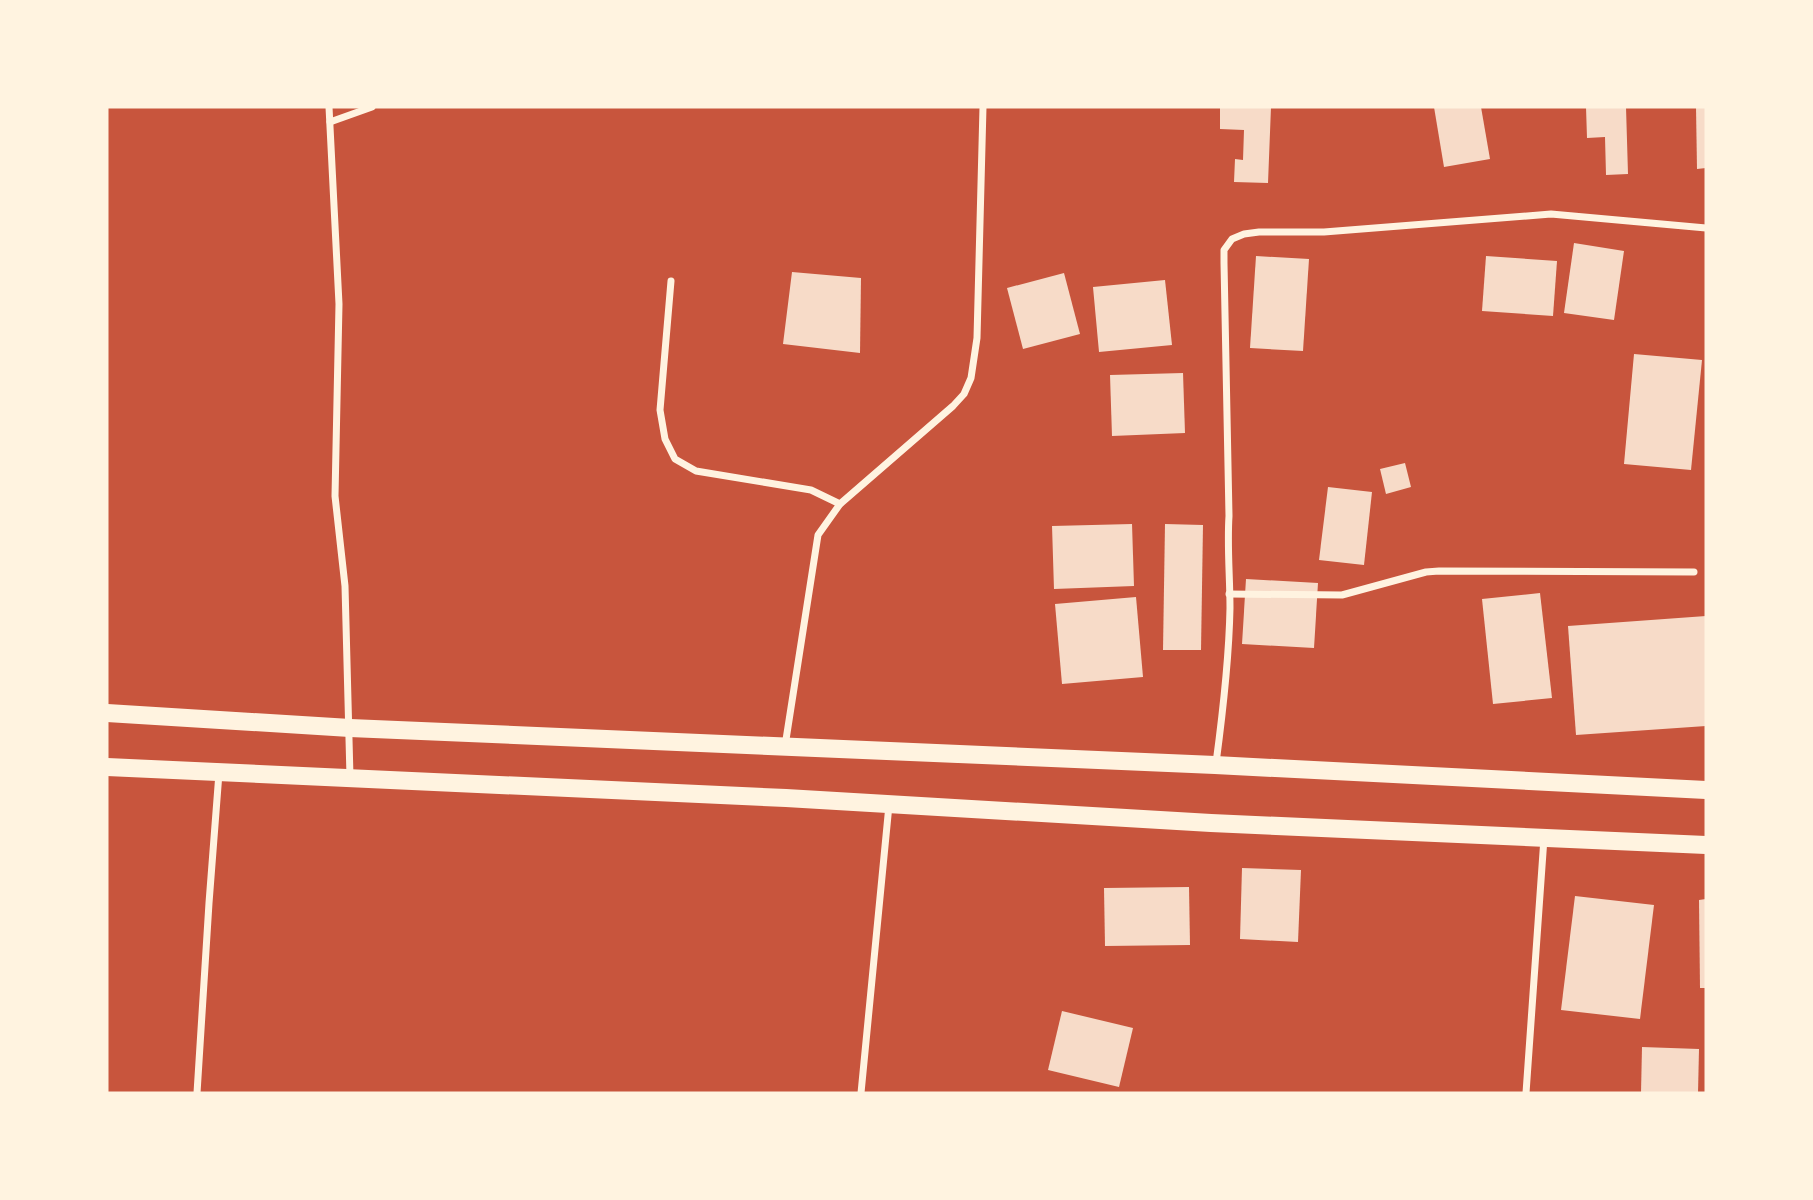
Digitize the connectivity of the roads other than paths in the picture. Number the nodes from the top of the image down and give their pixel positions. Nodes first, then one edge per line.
1 (329, 107) edge
2 (372, 107) edge
3 (983, 107) edge
4 (330, 122) junction
5 (1706, 228) edge
6 (671, 281) dead end
7 (840, 504) junction
8 (1694, 572) dead end
9 (1229, 594) junction
10 (107, 713) edge
11 (350, 727) junction
12 (785, 747) junction
13 (1215, 765) junction
14 (107, 767) edge
15 (220, 772) junction
16 (351, 778) junction
17 (1706, 790) edge
18 (889, 804) junction
19 (1544, 838) junction
20 (1706, 845) edge
21 (197, 1093) edge
22 (861, 1093) edge
23 (1526, 1093) edge

1 - 4 street
2 - 4 street
3 - 7 street
4 - 11 street
5 - 9 street
6 - 7 street
7 - 12 street
8 - 9 street
9 - 13 street
10 - 11 main road
11 - 12 main road
11 - 16 street
12 - 13 main road
13 - 17 main road
14 - 15 main road
15 - 16 main road
15 - 21 street
16 - 18 main road
18 - 19 main road
18 - 22 street
19 - 20 main road
19 - 23 street

